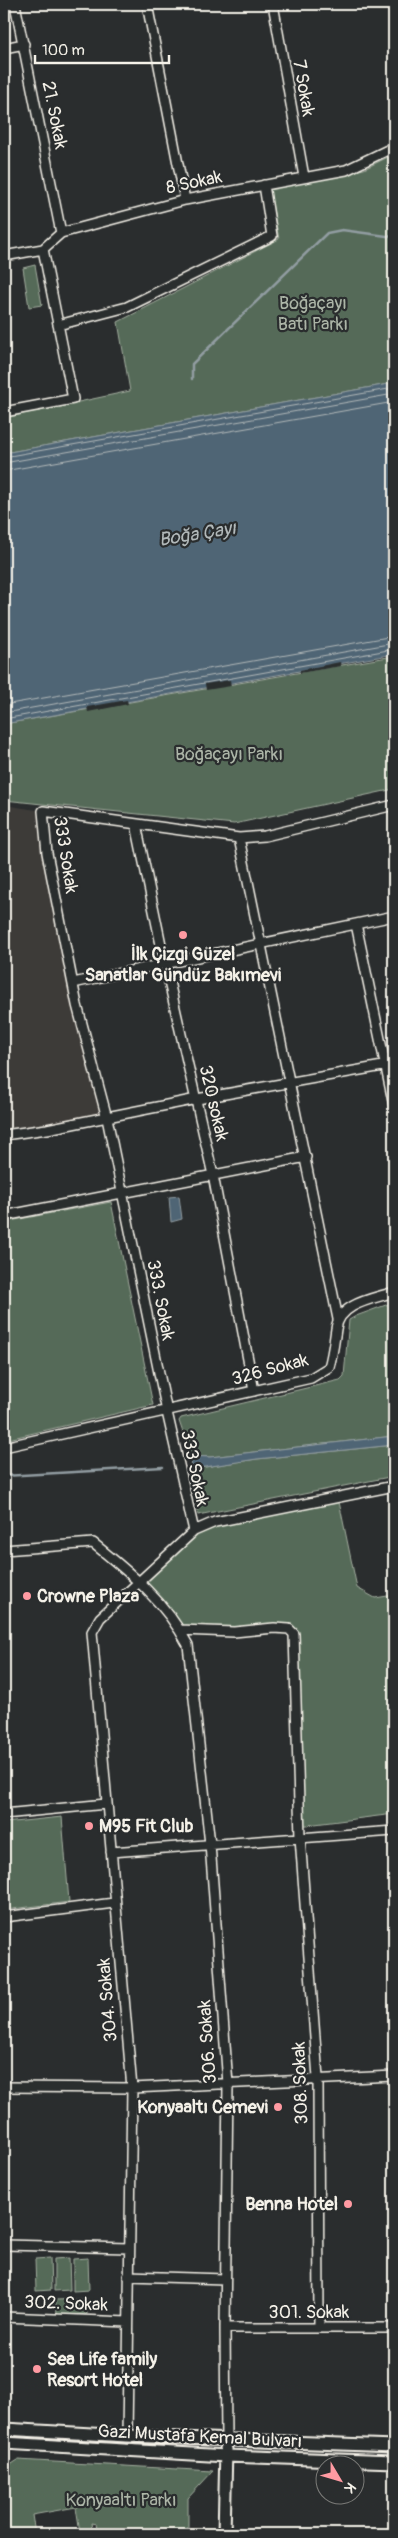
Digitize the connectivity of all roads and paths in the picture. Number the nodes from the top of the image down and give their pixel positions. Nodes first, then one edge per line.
1 (15, 4) edge
2 (147, 4) edge
3 (273, 4) edge
4 (24, 44) junction
5 (4, 48) edge
6 (394, 147) edge
7 (304, 177) junction
8 (264, 185) junction
9 (184, 200) junction
10 (61, 233) junction
11 (43, 249) junction
12 (4, 256) edge
13 (58, 325) junction
14 (4, 412) edge
15 (394, 805) edge
16 (136, 824) junction
17 (239, 838) junction
18 (394, 916) edge
19 (356, 924) junction
20 (259, 944) junction
21 (164, 964) junction
22 (73, 983) junction
23 (390, 1065) edge
24 (291, 1083) junction
25 (197, 1099) junction
26 (394, 1106) edge
27 (107, 1118) junction
28 (4, 1135) edge
29 (306, 1158) junction
30 (213, 1175) junction
31 (123, 1194) junction
32 (4, 1216) edge
33 (394, 1292) edge
34 (338, 1319) junction
35 (254, 1391) junction
36 (167, 1412) junction
37 (4, 1447) edge
38 (394, 1486) edge
39 (194, 1531) junction
40 (4, 1550) edge
41 (140, 1581) junction
42 (180, 1630) junction
43 (106, 1804) junction
44 (4, 1814) edge
45 (394, 1831) edge
46 (300, 1837) junction
47 (210, 1844) junction
48 (111, 1852) junction
49 (114, 1903) junction
50 (4, 1917) edge
51 (394, 2076) edge
52 (318, 2078) junction
53 (228, 2084) junction
54 (4, 2087) edge
55 (132, 2088) junction
56 (4, 2245) edge
57 (129, 2248) junction
58 (128, 2276) junction
59 (225, 2279) junction
60 (4, 2317) edge
61 (128, 2322) junction
62 (225, 2328) junction
63 (318, 2328) junction
64 (394, 2328) edge
65 (4, 2428) edge
66 (128, 2436) junction
67 (226, 2439) junction
68 (4, 2443) edge
69 (17, 2443) junction
70 (394, 2446) edge
71 (4, 2450) edge
72 (127, 2450) junction
73 (226, 2456) junction
74 (394, 2462) edge
75 (224, 2534) edge

1 - 4 street, 21. Sokak
2 - 9 street
3 - 7 street, 7 Sokak
4 - 5 street
4 - 10 street, 21. Sokak
6 - 7 street, 8 Sokak
7 - 8 street, 8 Sokak
8 - 9 street, 8 Sokak
8 - 13 street
9 - 10 street, 8 Sokak
10 - 11 street, 8 Sokak
11 - 12 street
11 - 13 street
13 - 14 street
15 - 17 street, 333 Sokak
16 - 17 street, 333 Sokak
16 - 21 street, 320 sokak
16 - 22 street, 333 Sokak
17 - 20 street, 326 Sokak
18 - 19 street
19 - 20 street
19 - 23 street
20 - 21 street
20 - 24 street, 326 Sokak
21 - 22 street
21 - 25 street, 320 sokak
22 - 27 street, 333 Sokak
23 - 24 street
23 - 26 street
24 - 25 street
24 - 29 street, 326 Sokak
25 - 27 street
25 - 30 street, 320 sokak
27 - 28 street
27 - 31 street, 333 Sokak
29 - 30 street
29 - 34 street, 326 Sokak
30 - 31 street
30 - 35 street, 320 sokak
31 - 32 street
31 - 36 street, 333. Sokak
33 - 34 street
34 - 35 street, 326 Sokak
35 - 36 street, 326 Sokak
36 - 37 street, 326 Sokak
36 - 39 street, 333 Sokak
38 - 39 street
39 - 41 street, 304. Sokak
40 - 41 street, 306. Sokak
41 - 42 street, 306. Sokak
41 - 43 street, 304. Sokak
42 - 46 street, 308. Sokak
42 - 47 street, 306. Sokak
43 - 44 street
43 - 48 street, 304. Sokak
45 - 46 street
46 - 47 street
46 - 52 street, 308. Sokak
47 - 48 street
47 - 53 street, 306. Sokak
48 - 49 street, 304. Sokak
49 - 50 street
49 - 55 street, 304. Sokak
51 - 52 street
52 - 53 street
52 - 63 street, 308. Sokak
53 - 55 street
53 - 59 street, 306. Sokak
54 - 55 street
55 - 57 street, 304. Sokak
56 - 57 street
57 - 58 street, 304. Sokak
58 - 59 street
58 - 61 street, 304. Sokak
59 - 62 street, 306. Sokak
60 - 61 street, 302. Sokak
61 - 66 street, 304. Sokak
62 - 63 street, 301. Sokak
62 - 67 street, 306. Sokak
63 - 64 street, 301. Sokak
65 - 66 main road, Gazi Mustafa Kemal Bulvarı
66 - 67 main road, Gazi Mustafa Kemal Bulvarı
66 - 72 main road
67 - 70 main road, Gazi Mustafa Kemal Bulvarı
67 - 73 main road, 306. Sokak
68 - 69 main road, Gazi Mustafa Kemal Bulvarı
69 - 71 main road
69 - 72 main road, Gazi Mustafa Kemal Bulvarı
72 - 73 main road, Gazi Mustafa Kemal Bulvarı
73 - 74 main road, Gazi Mustafa Kemal Bulvarı
73 - 75 main road, 306. Sokak

